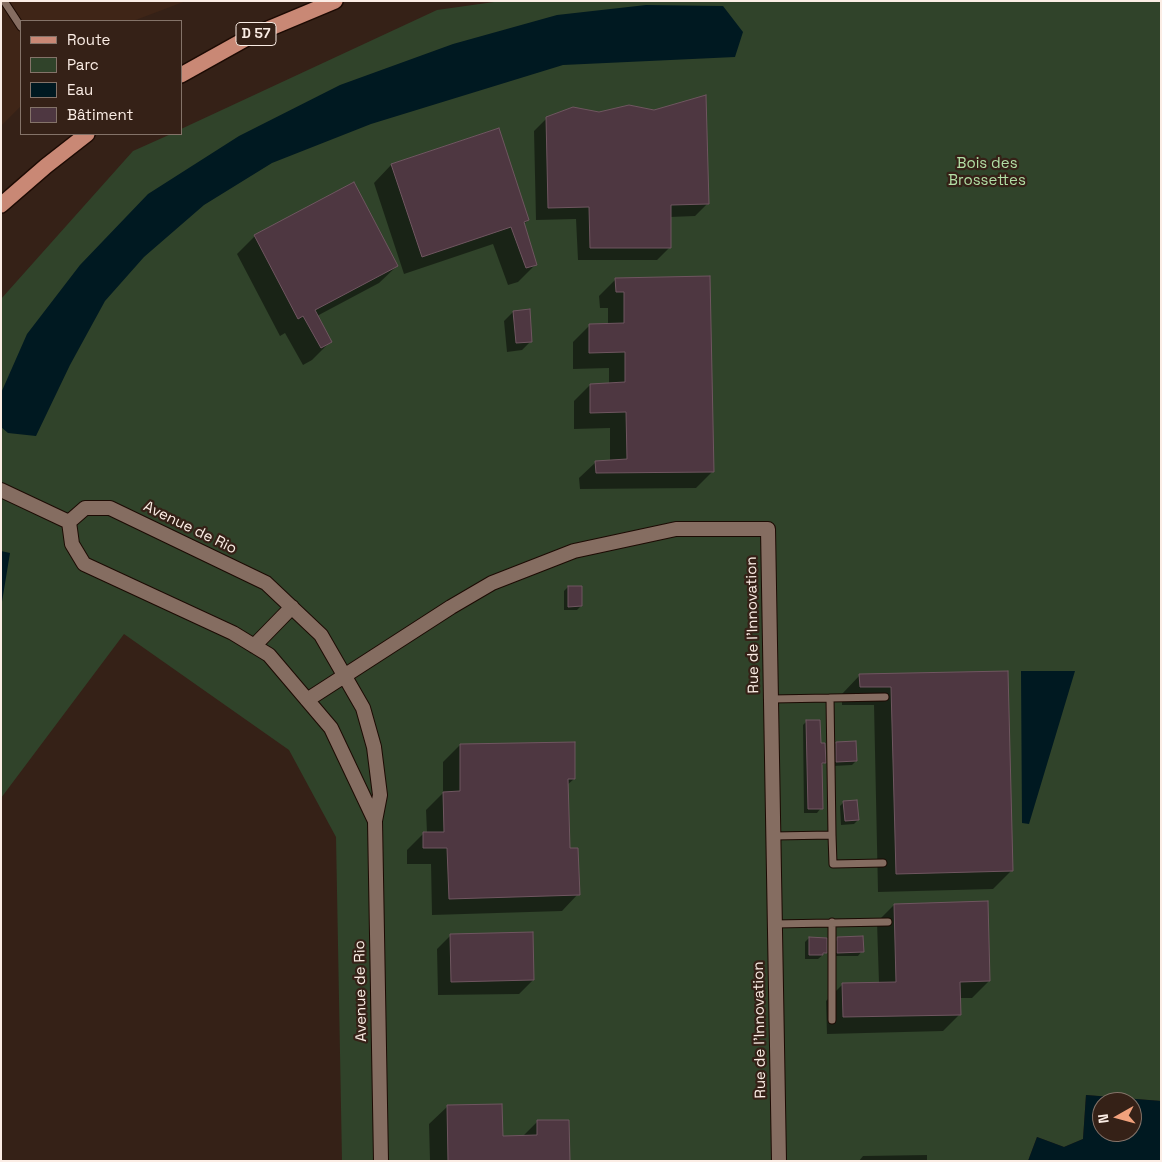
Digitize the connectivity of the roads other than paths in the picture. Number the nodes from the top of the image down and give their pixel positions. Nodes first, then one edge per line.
1 (4, 1) edge
2 (334, 1) edge
3 (20, 25) edge
4 (182, 74) edge
5 (87, 135) edge
6 (1, 205) edge
7 (1, 490) edge
8 (69, 522) junction
9 (292, 606) junction
10 (254, 646) junction
11 (345, 676) junction
12 (884, 697) dead end
13 (830, 698) junction
14 (771, 699) junction
15 (307, 700) junction
16 (375, 821) junction
17 (832, 835) junction
18 (773, 836) junction
19 (883, 863) dead end
20 (832, 922) junction
21 (888, 922) dead end
22 (774, 924) junction
23 (832, 1020) dead end
24 (381, 1161) edge
25 (779, 1161) edge

1 - 3 lane
2 - 4 main road, D 57
5 - 6 main road
7 - 8 street
8 - 9 street, Avenue de Rio
8 - 10 street, Avenue de Rio
9 - 10 street
9 - 11 street, Avenue de Rio
10 - 15 street, Avenue de Rio
11 - 14 street, Rue de l'Innovation
11 - 15 street
11 - 16 street, Avenue de Rio
12 - 13 lane
13 - 14 lane
13 - 17 lane
14 - 18 street, Rue de l'Innovation
15 - 16 street, Avenue de Rio
16 - 24 street, Avenue de Rio
17 - 18 lane
17 - 19 lane
18 - 22 street, Rue de l'Innovation
20 - 21 lane
20 - 22 lane
20 - 23 lane
22 - 25 street, Rue de l'Innovation

